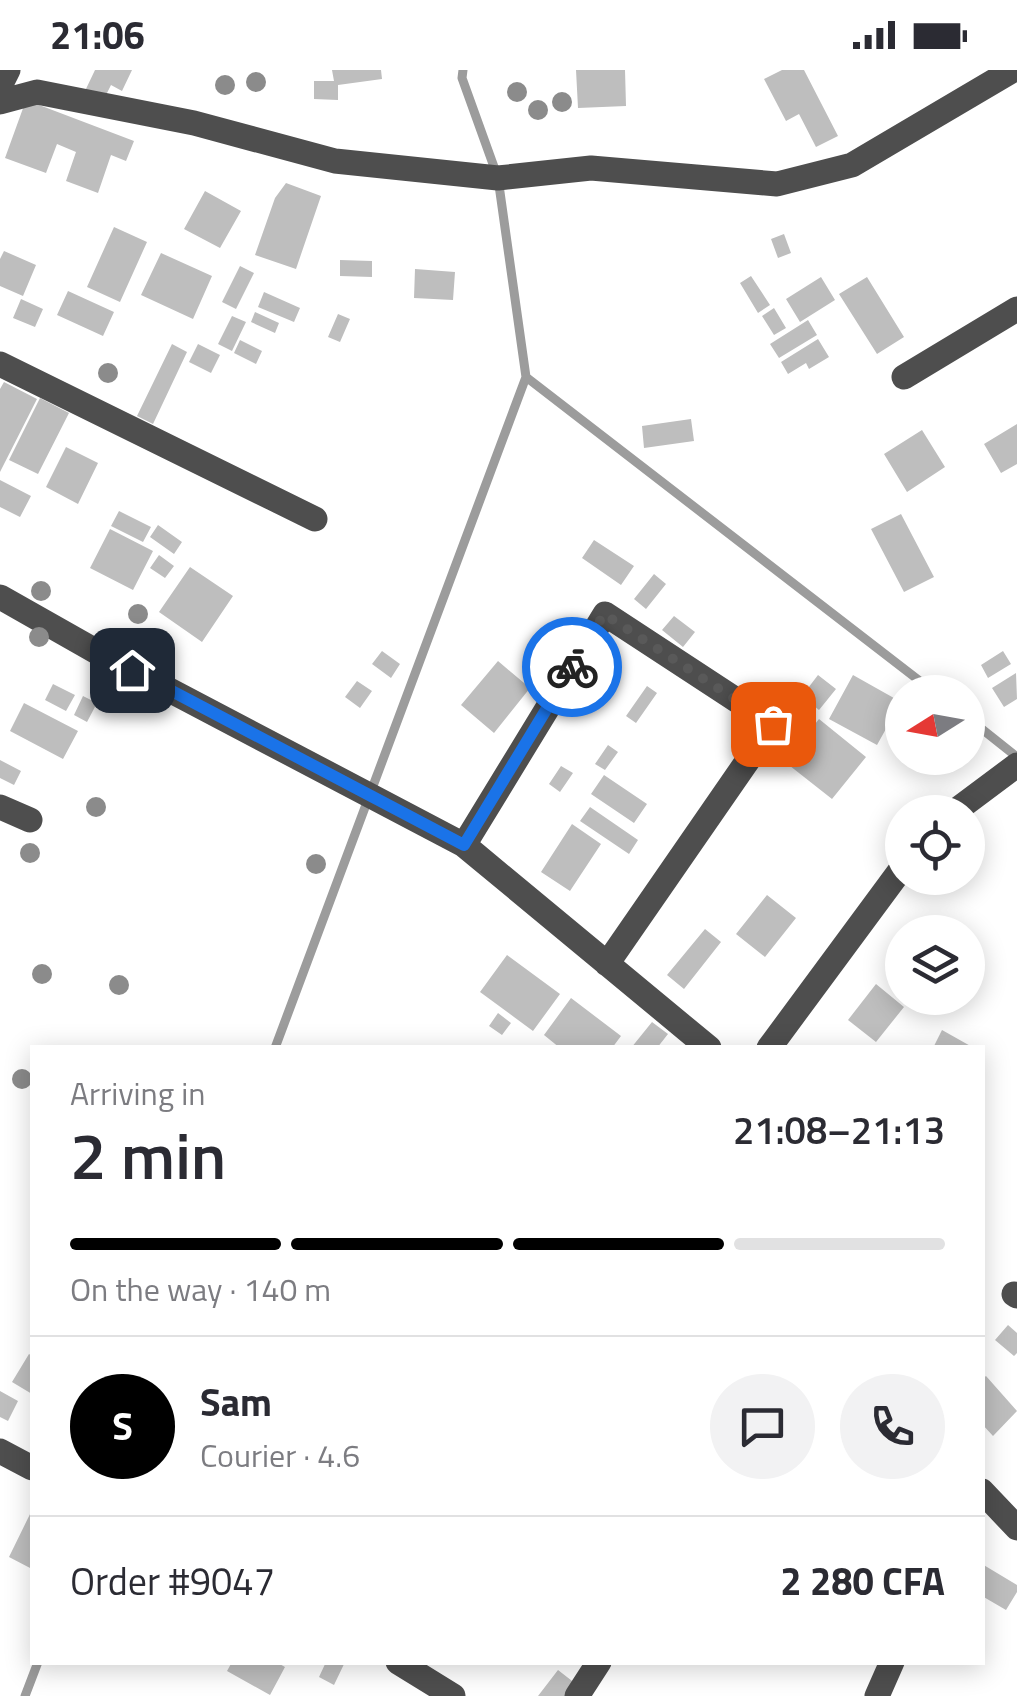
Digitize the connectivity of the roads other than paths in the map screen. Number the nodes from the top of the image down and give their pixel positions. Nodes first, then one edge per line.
1 (8, 70) edge
2 (1013, 70) edge
3 (0, 86) edge
4 (0, 102) edge
5 (1017, 309) edge
6 (0, 364) edge
7 (904, 377) dead end
8 (316, 519) dead end
9 (0, 597) edge
10 (1017, 765) edge
11 (977, 795) edge
12 (0, 807) edge
13 (30, 820) dead end
14 (464, 845) junction
15 (885, 891) edge
16 (607, 964) junction
17 (704, 1045) edge
18 (771, 1045) edge
19 (0, 1452) edge
20 (30, 1467) edge
21 (985, 1494) edge
22 (1017, 1528) edge
23 (403, 1665) edge
24 (598, 1665) edge
25 (891, 1665) edge
26 (454, 1696) edge
27 (577, 1696) edge
28 (878, 1696) edge

1 - 3 street
2 - 4 street
5 - 7 street
6 - 8 street
9 - 14 street
10 - 11 street
12 - 13 street
14 - 16 street
14 - 16 street
15 - 18 street
16 - 17 street
19 - 20 street
21 - 22 street
23 - 26 street
24 - 27 street
25 - 28 street

